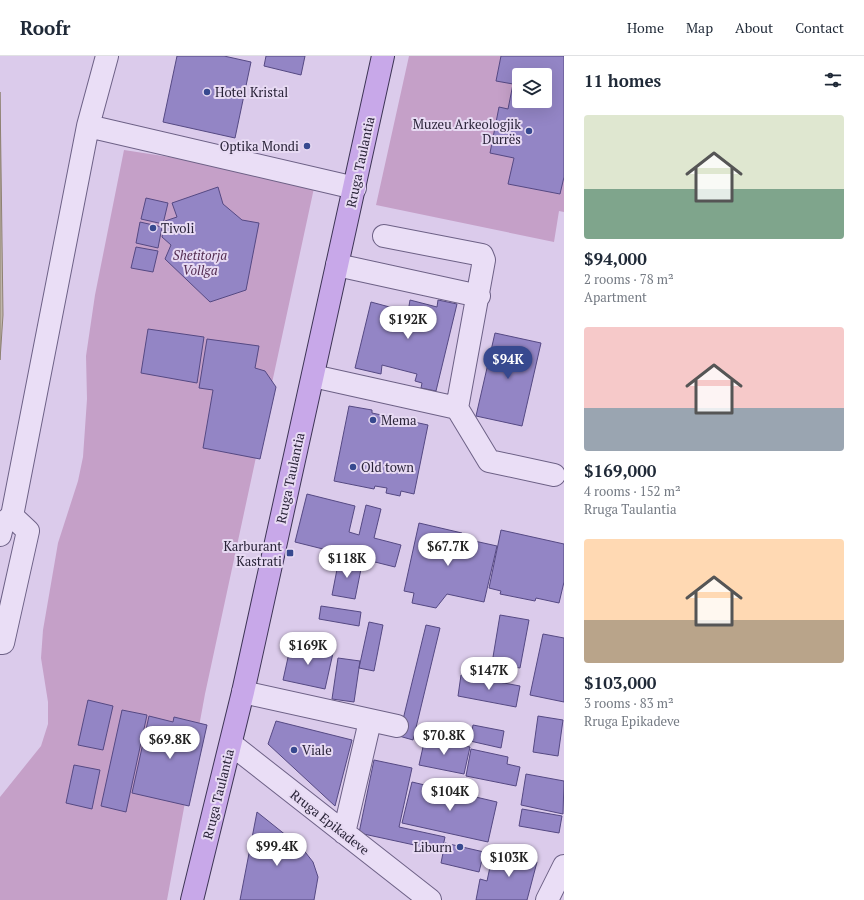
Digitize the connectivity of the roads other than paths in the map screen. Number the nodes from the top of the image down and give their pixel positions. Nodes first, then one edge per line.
1 (107, 56) edge
2 (384, 56) edge
3 (88, 126) junction
4 (355, 188) junction
5 (384, 236) dead end
6 (337, 265) junction
7 (479, 296) junction
8 (313, 376) junction
9 (457, 408) junction
10 (554, 475) dead end
11 (12, 516) junction
12 (0, 534) edge
13 (0, 643) edge
14 (243, 692) junction
15 (370, 720) junction
16 (397, 726) dead end
17 (231, 744) junction
18 (344, 833) junction
19 (564, 866) edge
20 (192, 900) edge
21 (430, 900) edge
22 (547, 900) edge

1 - 3 street
2 - 4 main road, Rruga Taulantia
3 - 4 street
3 - 11 street
4 - 6 main road, Rruga Taulantia
5 - 7 street
6 - 7 street
6 - 8 main road, Rruga Taulantia
7 - 9 street
8 - 9 street
8 - 14 main road, Rruga Taulantia
9 - 10 street
11 - 12 street
11 - 13 street
14 - 15 street
14 - 17 main road, Rruga Taulantia
15 - 16 street
15 - 18 street
17 - 18 street, Rruga Epikadeve
17 - 20 main road, Rruga Taulantia
18 - 21 street, Rruga Epikadeve
19 - 22 street

